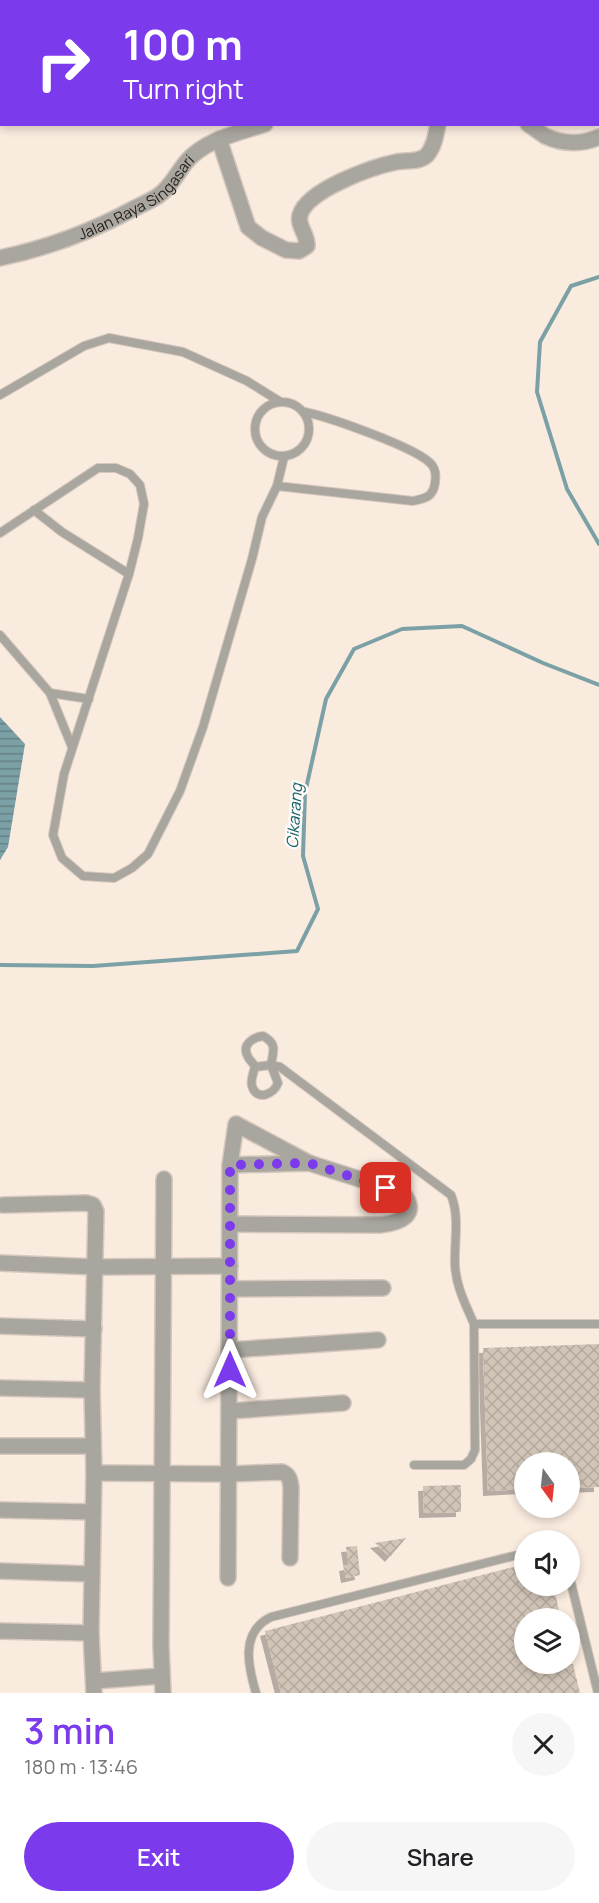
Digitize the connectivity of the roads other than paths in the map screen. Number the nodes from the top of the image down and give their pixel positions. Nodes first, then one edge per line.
1 (259, 126) edge
2 (437, 126) edge
3 (531, 126) edge
4 (599, 137) edge
5 (219, 139) junction
6 (0, 258) edge
7 (0, 395) edge
8 (279, 401) junction
9 (305, 412) junction
10 (284, 457) junction
11 (277, 486) junction
12 (34, 510) junction
13 (0, 533) edge
14 (129, 574) junction
15 (0, 635) edge
16 (50, 693) junction
17 (89, 699) junction
18 (72, 747) junction
19 (271, 1065) junction
20 (255, 1067) junction
21 (309, 1163) junction
22 (230, 1165) junction
23 (164, 1179) dead end
24 (3, 1205) dead end
25 (231, 1224) junction
26 (0, 1263) edge
27 (230, 1266) junction
28 (96, 1267) junction
29 (163, 1267) junction
30 (383, 1288) dead end
31 (230, 1290) junction
32 (474, 1324) junction
33 (599, 1324) edge
34 (0, 1326) edge
35 (94, 1329) junction
36 (378, 1340) dead end
37 (230, 1350) junction
38 (0, 1388) edge
39 (93, 1390) junction
40 (343, 1403) dead end
41 (230, 1412) junction
42 (0, 1446) edge
43 (92, 1446) junction
44 (414, 1465) dead end
45 (94, 1473) junction
46 (162, 1473) junction
47 (228, 1474) junction
48 (0, 1510) edge
49 (93, 1512) junction
50 (514, 1556) edge
51 (290, 1558) dead end
52 (0, 1571) edge
53 (92, 1574) junction
54 (228, 1578) dead end
55 (574, 1596) edge
56 (0, 1631) edge
57 (92, 1633) junction
58 (161, 1676) junction
59 (94, 1687) edge
60 (164, 1693) edge
61 (256, 1693) edge
62 (598, 1693) edge

1 - 5 street, Jalan Raya Singasari
2 - 5 street
3 - 4 street
5 - 6 street, Jalan Raya Singasari
7 - 8 lane
8 - 9 lane
8 - 10 lane
9 - 10 lane
9 - 11 lane
10 - 11 lane
11 - 18 lane
12 - 13 lane
12 - 14 lane
12 - 14 lane
14 - 17 lane
15 - 16 lane
16 - 17 lane
16 - 18 lane
17 - 18 lane
19 - 20 lane
19 - 20 lane
19 - 20 lane
19 - 32 lane
21 - 22 street
21 - 22 street
21 - 25 street
22 - 25 street
23 - 29 street
24 - 28 street
25 - 27 street
26 - 28 street
27 - 29 street
27 - 31 street
28 - 29 street
28 - 35 street
29 - 46 street
30 - 31 street
31 - 37 street
32 - 33 lane
32 - 44 lane
34 - 35 street
35 - 39 street
36 - 37 street
37 - 41 street
38 - 39 street
39 - 43 street
40 - 41 street
41 - 47 street
42 - 43 street
43 - 45 street
45 - 46 street
45 - 49 street
46 - 47 street
46 - 58 street
47 - 51 street
47 - 54 street
48 - 49 street
49 - 53 street
50 - 61 lane
52 - 53 street
53 - 57 street
55 - 62 lane
56 - 57 street
57 - 59 street
58 - 59 street
58 - 60 street

